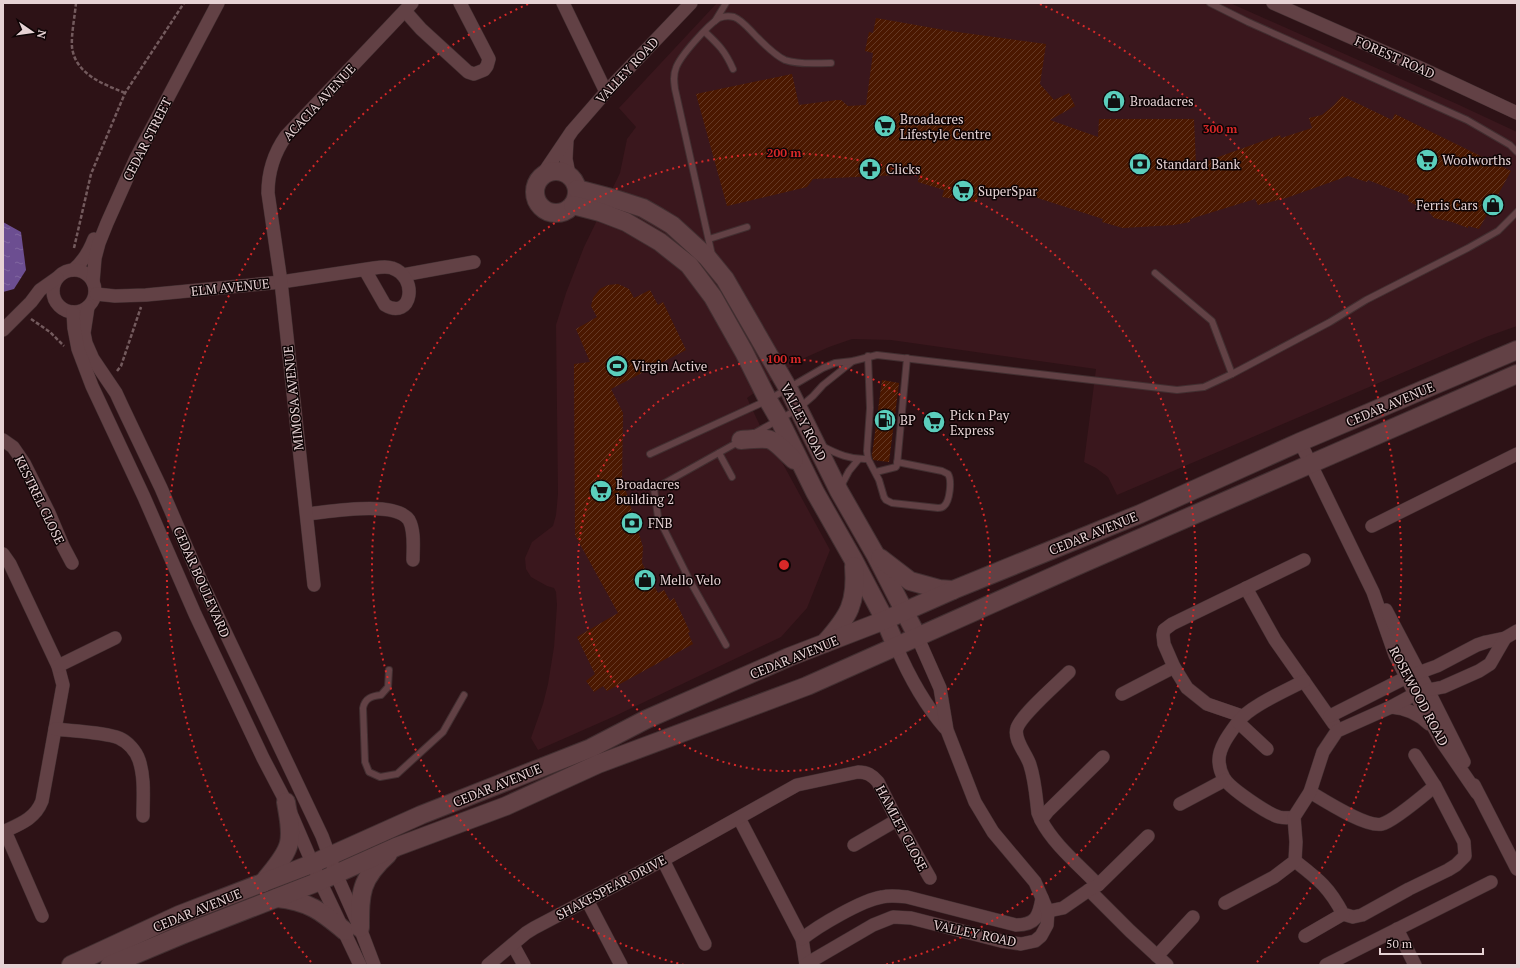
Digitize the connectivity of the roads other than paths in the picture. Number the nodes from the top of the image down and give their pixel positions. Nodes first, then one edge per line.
1 (211, 3) edge
2 (218, 3) edge
3 (460, 3) edge
4 (563, 3) edge
5 (691, 3) edge
6 (726, 3) edge
7 (1210, 3) edge
8 (1272, 3) edge
9 (409, 7) edge
10 (715, 22) junction
11 (705, 32) junction
12 (831, 63) dead end
13 (732, 69) dead end
14 (175, 79) junction
15 (606, 92) junction
16 (1517, 113) edge
17 (567, 140) junction
18 (1517, 152) edge
19 (543, 174) junction
20 (573, 190) junction
21 (1517, 212) edge
22 (747, 227) dead end
23 (709, 239) junction
24 (474, 262) dead end
25 (714, 267) junction
26 (365, 270) junction
27 (1155, 272) dead end
28 (65, 274) junction
29 (403, 275) junction
30 (281, 282) junction
31 (702, 282) junction
32 (94, 288) junction
33 (55, 299) junction
34 (31, 302) junction
35 (88, 307) junction
36 (73, 312) junction
37 (3, 330) edge
38 (1517, 350) edge
39 (868, 356) junction
40 (907, 358) junction
41 (853, 361) junction
42 (1232, 374) junction
43 (1517, 374) edge
44 (789, 390) junction
45 (768, 400) junction
46 (798, 409) junction
47 (779, 419) junction
48 (3, 440) edge
49 (741, 440) junction
50 (815, 442) junction
51 (1300, 442) junction
52 (719, 453) junction
53 (650, 454) dead end
54 (1517, 454) edge
55 (868, 459) junction
56 (858, 460) junction
57 (898, 462) junction
58 (1310, 465) junction
59 (802, 467) junction
60 (152, 470) junction
61 (876, 472) junction
62 (732, 477) dead end
63 (134, 478) junction
64 (839, 491) junction
65 (307, 514) junction
66 (1372, 526) dead end
67 (3, 554) edge
68 (875, 554) junction
69 (853, 558) junction
70 (413, 560) dead end
71 (1304, 560) dead end
72 (72, 563) dead end
73 (314, 585) dead end
74 (1246, 588) junction
75 (953, 590) junction
76 (1373, 592) junction
77 (904, 612) junction
78 (885, 620) junction
79 (1517, 632) edge
80 (917, 636) junction
81 (115, 638) dead end
82 (1505, 638) junction
83 (726, 645) dead end
84 (823, 645) junction
85 (896, 646) junction
86 (1410, 654) junction
87 (58, 666) junction
88 (1437, 666) junction
89 (1174, 667) junction
90 (389, 670) dead end
91 (1069, 672) dead end
92 (1419, 672) junction
93 (1406, 677) junction
94 (1304, 681) junction
95 (1428, 690) junction
96 (1122, 694) dead end
97 (1415, 694) junction
98 (464, 695) dead end
99 (1391, 708) junction
100 (1330, 716) junction
101 (1240, 719) junction
102 (55, 728) junction
103 (1434, 728) junction
104 (947, 730) junction
105 (1337, 731) junction
106 (1267, 749) dead end
107 (1415, 755) dead end
108 (1103, 757) dead end
109 (874, 777) joint
110 (1225, 780) junction
111 (1435, 786) junction
112 (1310, 792) junction
113 (1477, 793) junction
114 (286, 802) junction
115 (1180, 804) dead end
116 (143, 816) dead end
117 (1294, 817) junction
118 (739, 818) junction
119 (897, 820) junction
120 (1041, 820) junction
121 (4, 831) edge
122 (1148, 836) dead end
123 (854, 845) dead end
124 (396, 847) junction
125 (322, 859) junction
126 (663, 860) junction
127 (1295, 860) junction
128 (1517, 869) edge
129 (328, 877) junction
130 (930, 878) dead end
131 (1490, 882) dead end
132 (262, 884) junction
133 (1094, 887) junction
134 (276, 898) junction
135 (587, 900) junction
136 (929, 903) junction
137 (1225, 903) dead end
138 (1044, 912) junction
139 (1343, 914) junction
140 (42, 916) dead end
141 (1193, 917) dead end
142 (924, 922) junction
143 (1397, 929) junction
144 (352, 930) junction
145 (1305, 936) dead end
146 (802, 939) junction
147 (705, 944) dead end
148 (513, 945) junction
149 (1157, 956) junction
150 (71, 965) edge
151 (110, 965) edge
152 (360, 965) edge
153 (374, 965) edge
154 (488, 965) edge
155 (524, 965) edge
156 (621, 965) edge
157 (806, 965) edge
158 (1167, 965) edge
159 (1326, 965) edge
160 (1415, 965) edge

1 - 14 street, CEDAR STREET
2 - 14 street, CEDAR STREET
3 - 9 street, ACACIA AVENUE
4 - 15 street
5 - 15 street, VALLEY ROAD
6 - 10 lane
7 - 18 lane
8 - 16 street, FOREST ROAD
9 - 30 street, ACACIA AVENUE
10 - 11 lane
10 - 12 lane
11 - 13 lane
11 - 23 lane
14 - 28 street, CEDAR STREET
14 - 32 street, CEDAR STREET
15 - 17 street, VALLEY ROAD
17 - 19 street, VALLEY ROAD
17 - 20 street
19 - 20 main road
19 - 20 main road
20 - 25 main road, VALLEY ROAD
20 - 31 main road, VALLEY ROAD
21 - 42 lane
22 - 23 lane
23 - 25 lane
24 - 29 street
25 - 31 main road
25 - 44 main road, VALLEY ROAD
26 - 29 street, ELM AVENUE
26 - 29 street
26 - 30 street, ELM AVENUE
27 - 42 lane
28 - 32 street
28 - 33 street
28 - 34 street, CEDAR STREET
30 - 32 street, ELM AVENUE
30 - 65 street, MIMOSA AVENUE
31 - 45 main road, VALLEY ROAD
32 - 35 street, CEDAR STREET
33 - 34 street
33 - 36 street
34 - 37 street, CEDAR STREET
35 - 36 street
35 - 60 street, CEDAR BOULEVARD
36 - 63 street, CEDAR BOULEVARD
38 - 51 main road, CEDAR AVENUE
39 - 40 lane
39 - 41 lane
39 - 55 lane
40 - 42 lane
40 - 57 lane
41 - 44 lane
41 - 46 lane
43 - 58 main road, CEDAR AVENUE
44 - 45 lane
44 - 46 main road, VALLEY ROAD
45 - 47 main road, VALLEY ROAD
45 - 53 lane
46 - 47 lane
46 - 50 main road, VALLEY ROAD
47 - 49 lane
47 - 59 main road, VALLEY ROAD
48 - 72 street, KESTREL CLOSE
49 - 52 lane
49 - 59 main road
50 - 56 lane
50 - 64 main road, VALLEY ROAD
51 - 58 street, ROSEWOOD ROAD
51 - 75 main road, CEDAR AVENUE
52 - 62 lane
52 - 83 lane
54 - 66 street
55 - 56 lane
55 - 61 lane
56 - 64 lane
57 - 61 lane
57 - 61 lane
58 - 76 street, ROSEWOOD ROAD
58 - 80 main road, CEDAR AVENUE
59 - 69 main road, VALLEY ROAD
60 - 63 street
60 - 125 street, CEDAR BOULEVARD
63 - 114 street, CEDAR BOULEVARD
64 - 68 main road, VALLEY ROAD
65 - 70 street
65 - 73 street, MIMOSA AVENUE
67 - 87 street
68 - 75 main road
68 - 77 main road, VALLEY ROAD
69 - 78 main road, VALLEY ROAD
69 - 84 main road
71 - 74 street
74 - 89 street
74 - 94 street
75 - 77 main road, CEDAR AVENUE
76 - 86 street, ROSEWOOD ROAD
76 - 93 street, ROSEWOOD ROAD
77 - 78 main road, CEDAR AVENUE
77 - 80 main road, VALLEY ROAD
78 - 84 main road, CEDAR AVENUE
78 - 85 main road, VALLEY ROAD
79 - 82 street
80 - 85 main road, CEDAR AVENUE
80 - 104 street, VALLEY ROAD
81 - 87 street
82 - 88 street
82 - 95 street
84 - 125 main road, CEDAR AVENUE
85 - 104 street, VALLEY ROAD
85 - 124 main road, CEDAR AVENUE
86 - 88 street
86 - 92 street, ROSEWOOD ROAD
87 - 102 street
88 - 92 street
89 - 96 street
89 - 101 street
90 - 98 lane
91 - 120 street
92 - 93 street
92 - 95 street, ROSEWOOD ROAD
93 - 97 street, ROSEWOOD ROAD
93 - 100 street
94 - 100 street
94 - 101 street
95 - 97 street
95 - 113 street, ROSEWOOD ROAD
97 - 99 street
97 - 103 street, ROSEWOOD ROAD
99 - 103 street
99 - 105 street
100 - 105 street
101 - 106 street
101 - 110 street
102 - 116 street
102 - 121 street
103 - 113 street, ROSEWOOD ROAD
104 - 138 street, VALLEY ROAD
105 - 112 street
107 - 111 street
108 - 120 street
109 - 118 street, SHAKESPEAR DRIVE
109 - 119 street, HAMLET CLOSE
110 - 115 street
110 - 117 street
111 - 112 street
111 - 139 street
112 - 117 street
113 - 128 street, ROSEWOOD ROAD
114 - 125 street, CEDAR BOULEVARD
114 - 132 main road
117 - 127 street
118 - 126 street, SHAKESPEAR DRIVE
118 - 146 street
119 - 123 street
119 - 130 street, HAMLET CLOSE
120 - 133 street
121 - 140 street
122 - 133 street
124 - 129 main road, CEDAR AVENUE
124 - 144 main road
125 - 129 street
125 - 132 main road, CEDAR AVENUE
126 - 135 street, SHAKESPEAR DRIVE
126 - 147 street
127 - 137 street
127 - 139 street
129 - 134 main road, CEDAR AVENUE
129 - 144 street
131 - 143 street
132 - 150 main road, CEDAR AVENUE
133 - 138 street
133 - 149 street
134 - 144 main road
134 - 151 main road, CEDAR AVENUE
135 - 148 street, SHAKESPEAR DRIVE
135 - 156 street
136 - 138 street, VALLEY ROAD
136 - 142 street, VALLEY ROAD
136 - 146 street
138 - 142 street, VALLEY ROAD
139 - 145 street
141 - 149 street
142 - 157 street
143 - 159 street
143 - 160 street
144 - 152 street
144 - 153 street
146 - 157 street
148 - 154 street, SHAKESPEAR DRIVE
148 - 155 street
149 - 158 street

